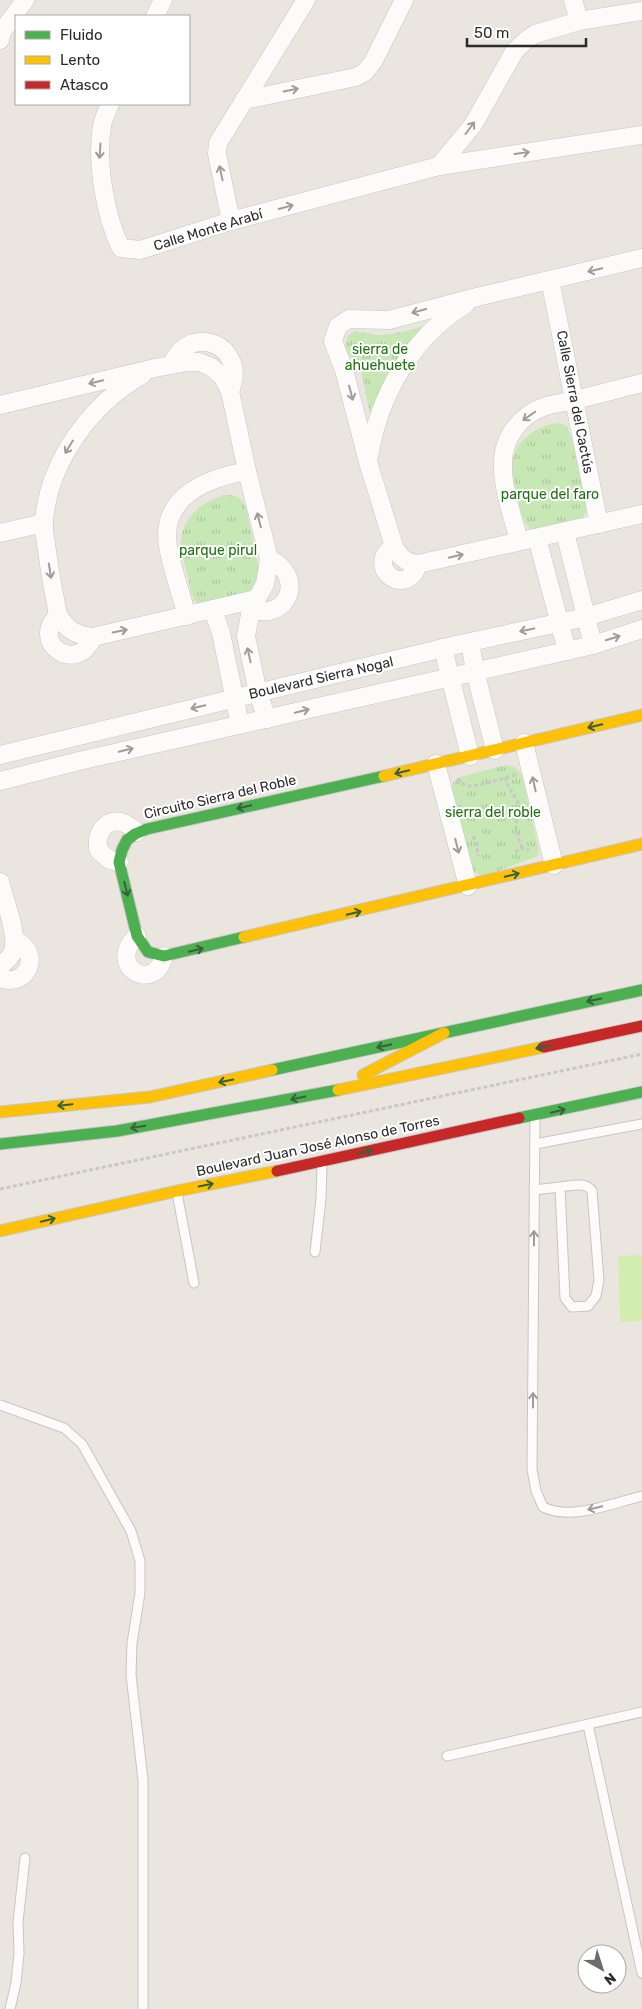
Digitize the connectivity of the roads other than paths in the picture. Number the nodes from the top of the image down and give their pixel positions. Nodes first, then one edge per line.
1 (26, 0) edge
2 (163, 0) edge
3 (306, 0) edge
4 (404, 0) edge
5 (573, 0) edge
6 (642, 11) edge
7 (155, 15) edge
8 (579, 21) junction
9 (1, 32) edge
10 (244, 100) junction
11 (110, 105) edge
12 (642, 135) edge
13 (439, 166) junction
14 (231, 221) junction
15 (642, 258) edge
16 (550, 280) junction
17 (477, 297) junction
18 (163, 366) junction
19 (642, 383) edge
20 (574, 400) junction
21 (0, 404) edge
22 (368, 462) junction
23 (247, 471) junction
24 (642, 514) edge
25 (44, 522) junction
26 (599, 524) junction
27 (0, 532) edge
28 (565, 532) junction
29 (536, 538) junction
30 (518, 542) junction
31 (269, 559) junction
32 (642, 600) edge
33 (254, 604) junction
34 (212, 610) junction
35 (187, 616) junction
36 (586, 617) junction
37 (560, 623) junction
38 (642, 629) edge
39 (470, 642) junction
40 (592, 645) junction
41 (443, 648) junction
42 (567, 650) junction
43 (475, 672) junction
44 (450, 677) junction
45 (258, 693) junction
46 (235, 698) junction
47 (642, 715) edge
48 (267, 719) junction
49 (240, 725) junction
50 (524, 743) junction
51 (494, 750) junction
52 (0, 755) edge
53 (470, 756) junction
54 (436, 764) junction
55 (0, 781) edge
56 (137, 832) junction
57 (642, 844) edge
58 (119, 862) junction
59 (554, 865) junction
60 (0, 882) edge
61 (468, 886) junction
62 (137, 936) junction
63 (15, 940) junction
64 (164, 956) junction
65 (0, 967) edge
66 (0, 978) edge
67 (642, 990) edge
68 (642, 1026) edge
69 (444, 1034) junction
70 (331, 1091) junction
71 (642, 1092) edge
72 (0, 1112) edge
73 (535, 1116) junction
74 (642, 1124) edge
75 (0, 1144) edge
76 (534, 1144) junction
77 (322, 1162) junction
78 (560, 1187) junction
79 (534, 1190) junction
80 (177, 1191) junction
81 (0, 1230) edge
82 (315, 1252) dead end
83 (194, 1283) dead end
84 (0, 1405) edge
85 (642, 1496) edge
86 (642, 1712) edge
87 (588, 1725) junction
88 (447, 1756) dead end
89 (25, 1858) dead end
90 (642, 1973) edge
91 (10, 2009) edge
92 (143, 2009) edge

1 - 9 street
2 - 7 street
3 - 10 street
10 -> 4 street
5 - 8 street
6 - 8 street
13 -> 8 street
14 -> 10 street
11 -> 14 street, Calle Monte Arabí
13 -> 12 street, Calle Monte Arabí
14 -> 13 street, Calle Monte Arabí
15 -> 16 street
16 - 17 street
16 - 20 street, Calle Sierra del Cactús
17 - 22 street
17 -> 22 street
18 -> 21 street
18 - 23 street
18 -> 25 street
19 - 20 street
20 - 26 street, Calle Sierra del Cactús
20 -> 30 street
22 -> 30 street
31 -> 23 street
23 - 35 street
24 - 26 street
25 - 27 street
25 -> 35 street
26 - 28 street
28 - 29 street
28 - 36 street
29 - 30 street
29 - 37 street
31 - 33 street
31 - 33 street
32 - 36 street, Boulevard Sierra Nogal
33 - 34 street
45 -> 33 street
34 - 35 street
34 - 46 street
36 - 37 street, Boulevard Sierra Nogal
36 - 40 street
37 -> 39 street, Boulevard Sierra Nogal
37 - 42 street
40 -> 38 street, Boulevard Sierra Nogal
39 - 41 street, Boulevard Sierra Nogal
39 - 43 street
40 - 42 street, Boulevard Sierra Nogal
41 - 44 street
41 - 45 street, Boulevard Sierra Nogal
42 - 43 street, Boulevard Sierra Nogal
43 - 44 street, Boulevard Sierra Nogal
43 - 51 street
48 -> 44 street, Boulevard Sierra Nogal
44 - 53 street
45 - 46 street, Boulevard Sierra Nogal
45 - 48 street
46 - 49 street
46 -> 52 street, Boulevard Sierra Nogal
47 -> 50 street, Circuito Sierra del Roble
48 - 49 street, Boulevard Sierra Nogal
55 -> 49 street, Boulevard Sierra Nogal
50 - 51 street, Circuito Sierra del Roble
59 -> 50 street
51 - 53 street, Circuito Sierra del Roble
53 - 54 street, Circuito Sierra del Roble
54 -> 56 street, Circuito Sierra del Roble
54 -> 61 street
56 - 58 street, Circuito Sierra del Roble
56 - 58 street
57 - 59 street
58 -> 62 street
61 -> 59 street
60 - 63 street
64 -> 61 street
62 - 64 street
62 - 64 street
63 - 65 street
63 - 66 street
67 -> 69 street
68 -> 70 street
69 - 70 street
69 -> 72 street
70 -> 75 street
73 -> 71 street, Boulevard Juan José Alonso de Torres
73 - 76 lane
77 -> 73 street, Boulevard Juan José Alonso de Torres
74 - 76 lane
76 - 79 lane
80 -> 77 street, Boulevard Juan José Alonso de Torres
77 - 82 lane
78 - 78 lane
78 - 79 lane
85 -> 79 lane
81 -> 80 street, Boulevard Juan José Alonso de Torres
80 - 83 lane
84 - 92 lane
86 - 87 lane
87 - 88 lane
87 - 90 lane
89 - 91 lane

